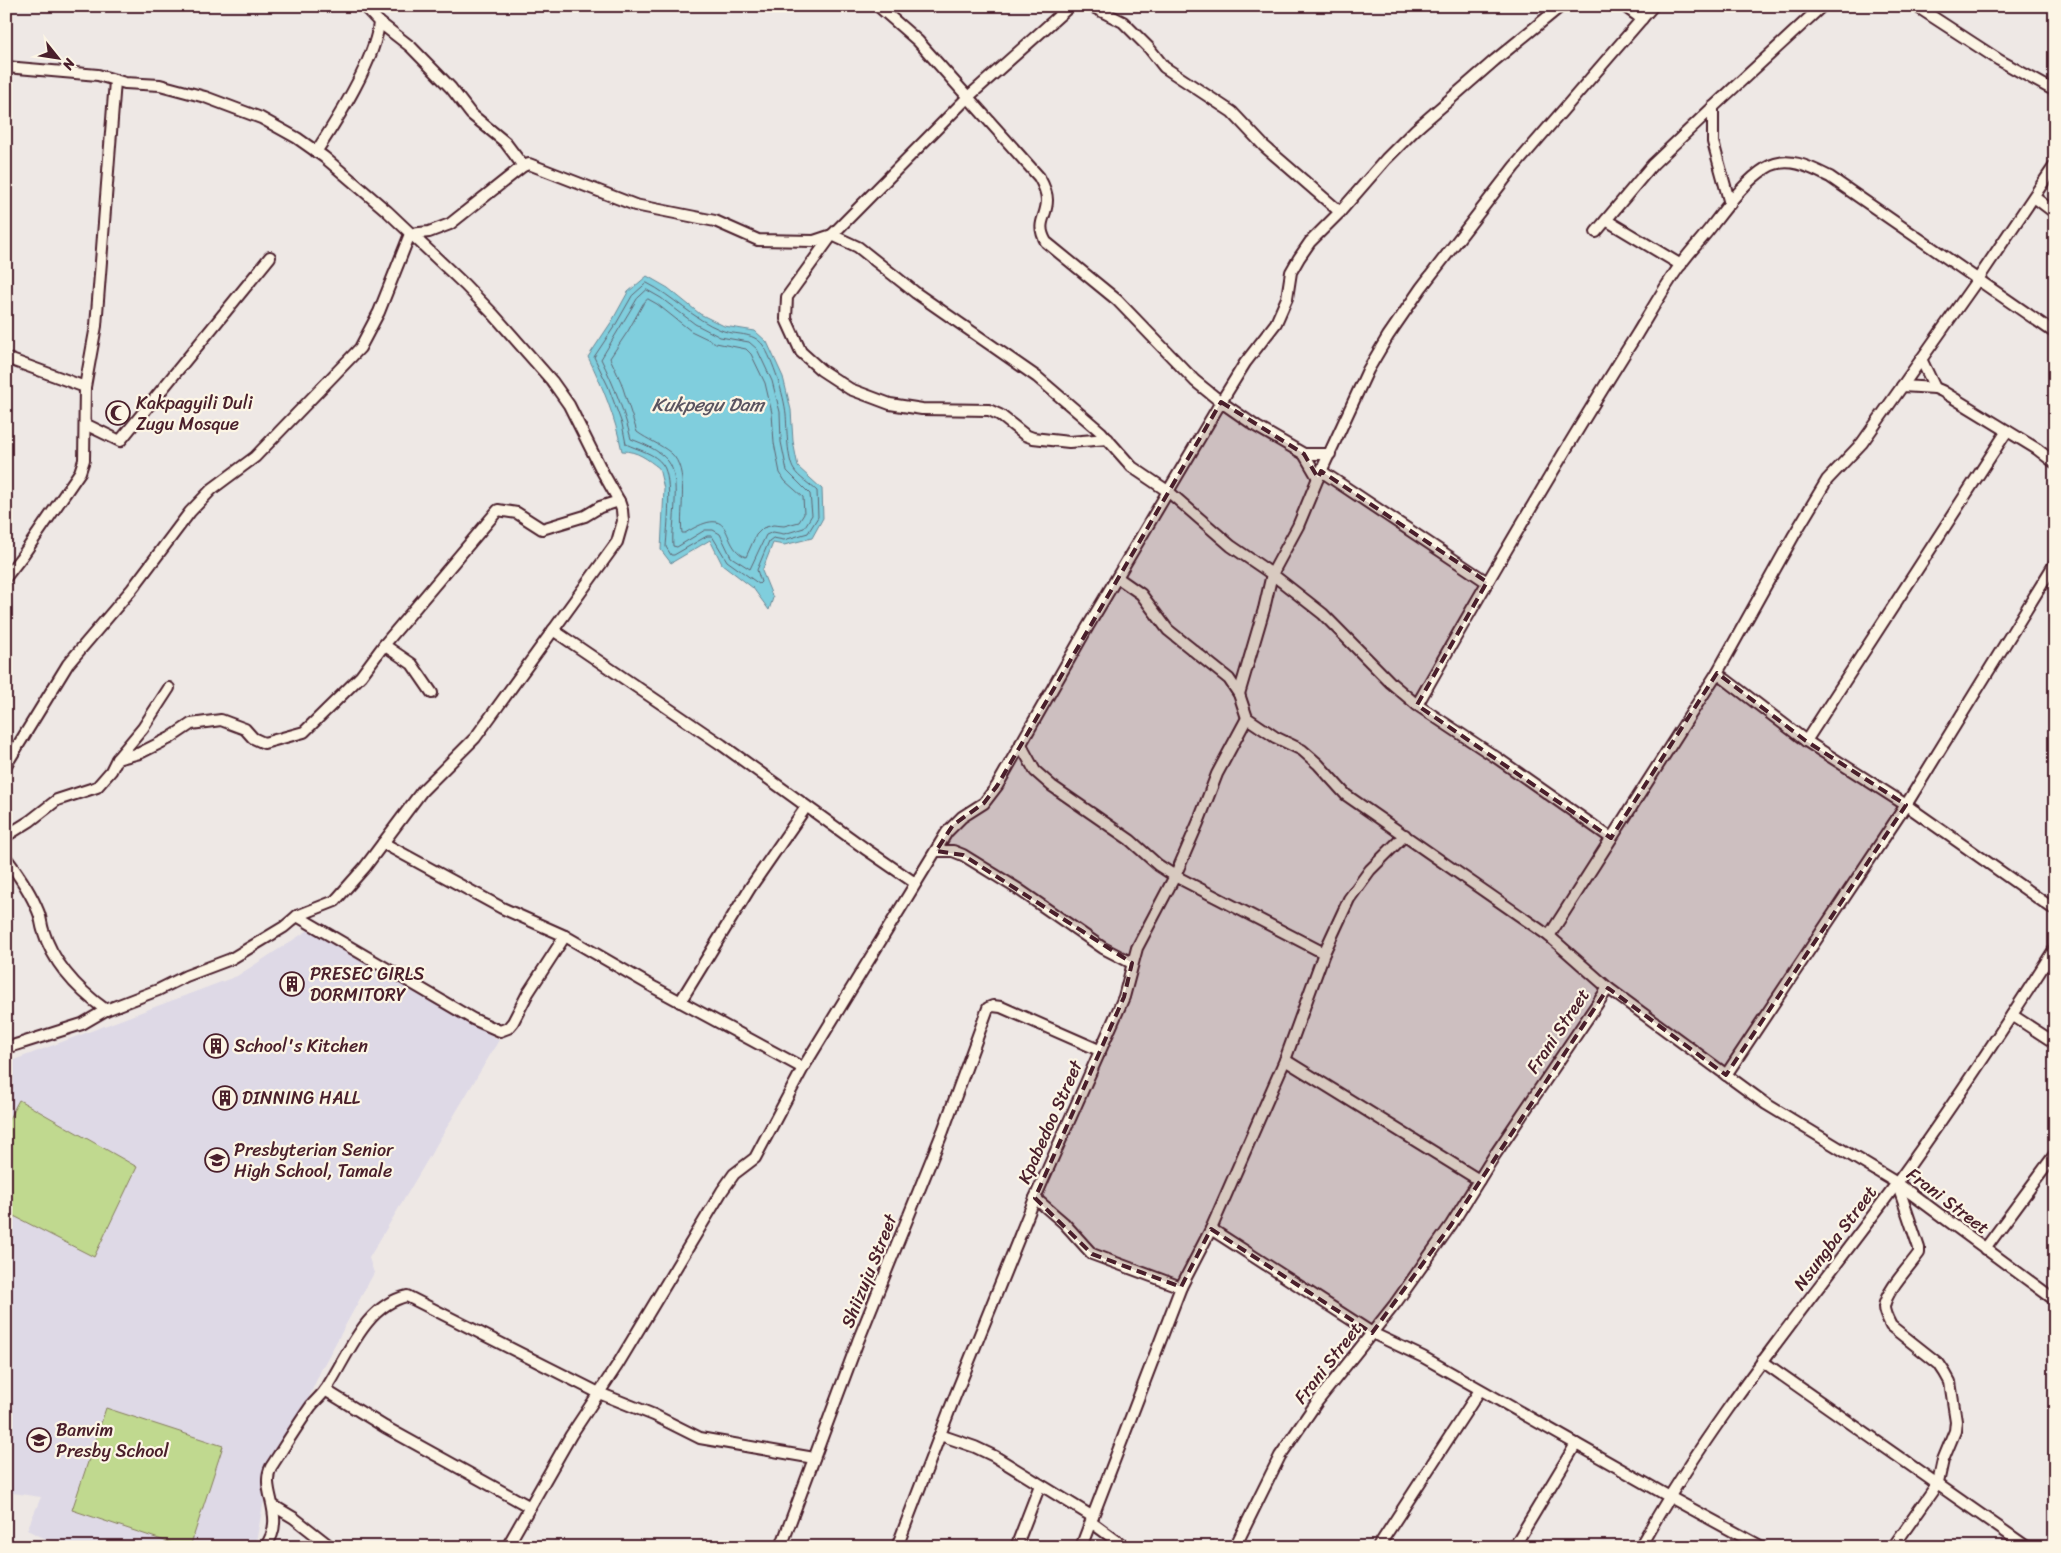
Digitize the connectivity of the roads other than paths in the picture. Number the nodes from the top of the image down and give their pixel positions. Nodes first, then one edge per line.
1 (364, 6) edge
2 (878, 6) edge
3 (1070, 6) edge
4 (1091, 6) edge
5 (1624, 6) edge
6 (1653, 6) edge
7 (1822, 6) edge
8 (1554, 8) edge
9 (1923, 8) edge
10 (1642, 19) junction
11 (379, 22) junction
12 (6, 67) edge
13 (115, 81) junction
14 (2055, 91) edge
15 (968, 98) junction
16 (1712, 106) junction
17 (316, 152) junction
18 (2055, 165) edge
19 (523, 166) junction
20 (2034, 197) junction
21 (1730, 204) junction
22 (1340, 212) junction
23 (2055, 213) edge
24 (1606, 220) junction
25 (1596, 232) dead end
26 (410, 234) junction
27 (832, 235) junction
28 (270, 257) dead end
29 (1680, 265) junction
30 (1978, 279) junction
31 (2055, 333) edge
32 (6, 358) edge
33 (1921, 359) junction
34 (1902, 386) junction
35 (85, 387) junction
36 (1935, 388) junction
37 (1221, 402) junction
38 (85, 424) junction
39 (2007, 431) junction
40 (1108, 439) junction
41 (1304, 454) junction
42 (1330, 454) junction
43 (2055, 462) edge
44 (1320, 475) junction
45 (1169, 492) junction
46 (619, 501) junction
47 (2055, 563) edge
48 (1272, 574) junction
49 (6, 577) edge
50 (1118, 578) junction
51 (1487, 582) junction
52 (553, 630) junction
53 (384, 645) junction
54 (1717, 673) junction
55 (169, 688) dead end
56 (432, 693) dead end
57 (1239, 694) junction
58 (1416, 705) junction
59 (1247, 718) junction
60 (1806, 741) junction
61 (1021, 743) junction
62 (117, 759) junction
63 (6, 765) edge
64 (1906, 805) junction
65 (806, 807) junction
66 (1405, 835) junction
67 (6, 836) edge
68 (1611, 838) junction
69 (383, 843) junction
70 (936, 851) junction
71 (6, 858) edge
72 (1175, 876) junction
73 (915, 883) junction
74 (2055, 910) edge
75 (297, 916) junction
76 (565, 936) junction
77 (1549, 936) junction
78 (2055, 948) edge
79 (1324, 953) junction
80 (1132, 963) junction
81 (1608, 988) junction
82 (680, 1002) junction
83 (106, 1010) junction
84 (2012, 1015) junction
85 (2055, 1043) edge
86 (6, 1048) edge
87 (1099, 1050) junction
88 (1285, 1060) junction
89 (803, 1068) junction
90 (1726, 1075) junction
91 (2053, 1159) edge
92 (1479, 1180) junction
93 (1897, 1183) junction
94 (1034, 1198) junction
95 (1211, 1229) junction
96 (1985, 1249) junction
97 (1181, 1287) junction
98 (2055, 1300) edge
99 (1372, 1333) junction
100 (1762, 1361) junction
101 (326, 1390) junction
102 (1480, 1390) junction
103 (599, 1393) junction
104 (940, 1435) junction
105 (1576, 1444) junction
106 (814, 1458) junction
107 (1938, 1483) junction
108 (1040, 1484) junction
109 (1668, 1496) junction
110 (274, 1506) junction
111 (530, 1507) junction
112 (1092, 1520) junction
113 (265, 1547) edge
114 (331, 1547) edge
115 (507, 1547) edge
116 (781, 1547) edge
117 (897, 1547) edge
118 (1016, 1547) edge
119 (1081, 1547) edge
120 (1125, 1547) edge
121 (1235, 1547) edge
122 (1378, 1547) edge
123 (1514, 1547) edge
124 (1640, 1547) edge
125 (1762, 1547) edge
126 (1893, 1547) edge
127 (2027, 1547) edge

1 - 11 street
2 - 15 street
3 - 15 street
4 - 22 street
5 - 10 street
6 - 10 street
7 - 16 street
8 - 22 street
9 - 14 street
10 - 42 street
11 - 17 street
11 - 19 street
12 - 13 street
13 - 17 street
13 - 35 street
15 - 27 street
15 - 37 street
16 - 21 street
16 - 24 street
17 - 26 street
18 - 20 street
19 - 26 street
19 - 27 street
20 - 23 street
20 - 30 street
21 - 29 street
21 - 30 street
22 - 37 street
24 - 25 street
24 - 29 street
26 - 46 street
26 - 63 street
27 - 40 street
27 - 40 street
28 - 38 street
29 - 51 street
30 - 31 street
30 - 33 street
32 - 35 street
33 - 34 street
33 - 36 street
34 - 36 street
34 - 54 street
35 - 38 street
36 - 39 street
37 - 41 street
37 - 45 street
38 - 49 street
39 - 43 street
39 - 60 street
40 - 45 street
41 - 42 street
41 - 44 street
42 - 44 street
44 - 48 street
44 - 51 street
45 - 48 street
45 - 50 street
46 - 52 street
46 - 53 street
47 - 64 street
48 - 57 street
48 - 58 street
50 - 57 street
50 - 61 street
51 - 58 street
52 - 65 street
52 - 69 street
53 - 56 street
53 - 62 street
54 - 60 street
54 - 68 street
55 - 62 street
57 - 59 street
58 - 68 street
59 - 66 street
59 - 72 street, Kpabedoo Street
60 - 64 street
61 - 70 street
61 - 72 street
62 - 67 street
64 - 74 street
64 - 90 street
65 - 73 street
65 - 82 street
66 - 77 street
66 - 79 street
68 - 77 street
69 - 75 street
69 - 76 street
70 - 73 street
70 - 80 street
71 - 83 street
72 - 79 street
72 - 80 street, Kpabedoo Street
73 - 89 street
75 - 76 street
75 - 83 street
76 - 82 street
77 - 81 street
78 - 84 street, Nsungba Street
79 - 88 street
80 - 87 street, Kpabedoo Street
81 - 90 street, Frani Street
81 - 92 street, Frani Street
82 - 89 street
83 - 86 street
84 - 85 street
84 - 93 street, Nsungba Street
87 - 94 street, Kpabedoo Street
87 - 106 street, Shiizuju Street
88 - 92 street
88 - 95 street
89 - 103 street
90 - 93 street, Frani Street
91 - 96 street
92 - 99 street, Frani Street
93 - 96 street, Frani Street
93 - 100 street, Nsungba Street
93 - 107 street
94 - 97 street
94 - 104 street, Kpabedoo Street
95 - 97 street
95 - 99 street
96 - 98 street, Frani Street
97 - 112 street
99 - 102 street
99 - 121 street, Frani Street
100 - 107 street
100 - 109 street, Nsungba Street
101 - 103 street
101 - 110 street
101 - 111 street
102 - 105 street
102 - 122 street
103 - 106 street
103 - 111 street
104 - 108 street
104 - 117 street, Kpabedoo Street
105 - 109 street
105 - 123 street
106 - 116 street, Shiizuju Street
107 - 126 street
107 - 127 street
108 - 112 street
108 - 118 street
109 - 124 street, Nsungba Street
109 - 125 street
110 - 113 street
110 - 114 street
111 - 115 street
112 - 119 street
112 - 120 street

